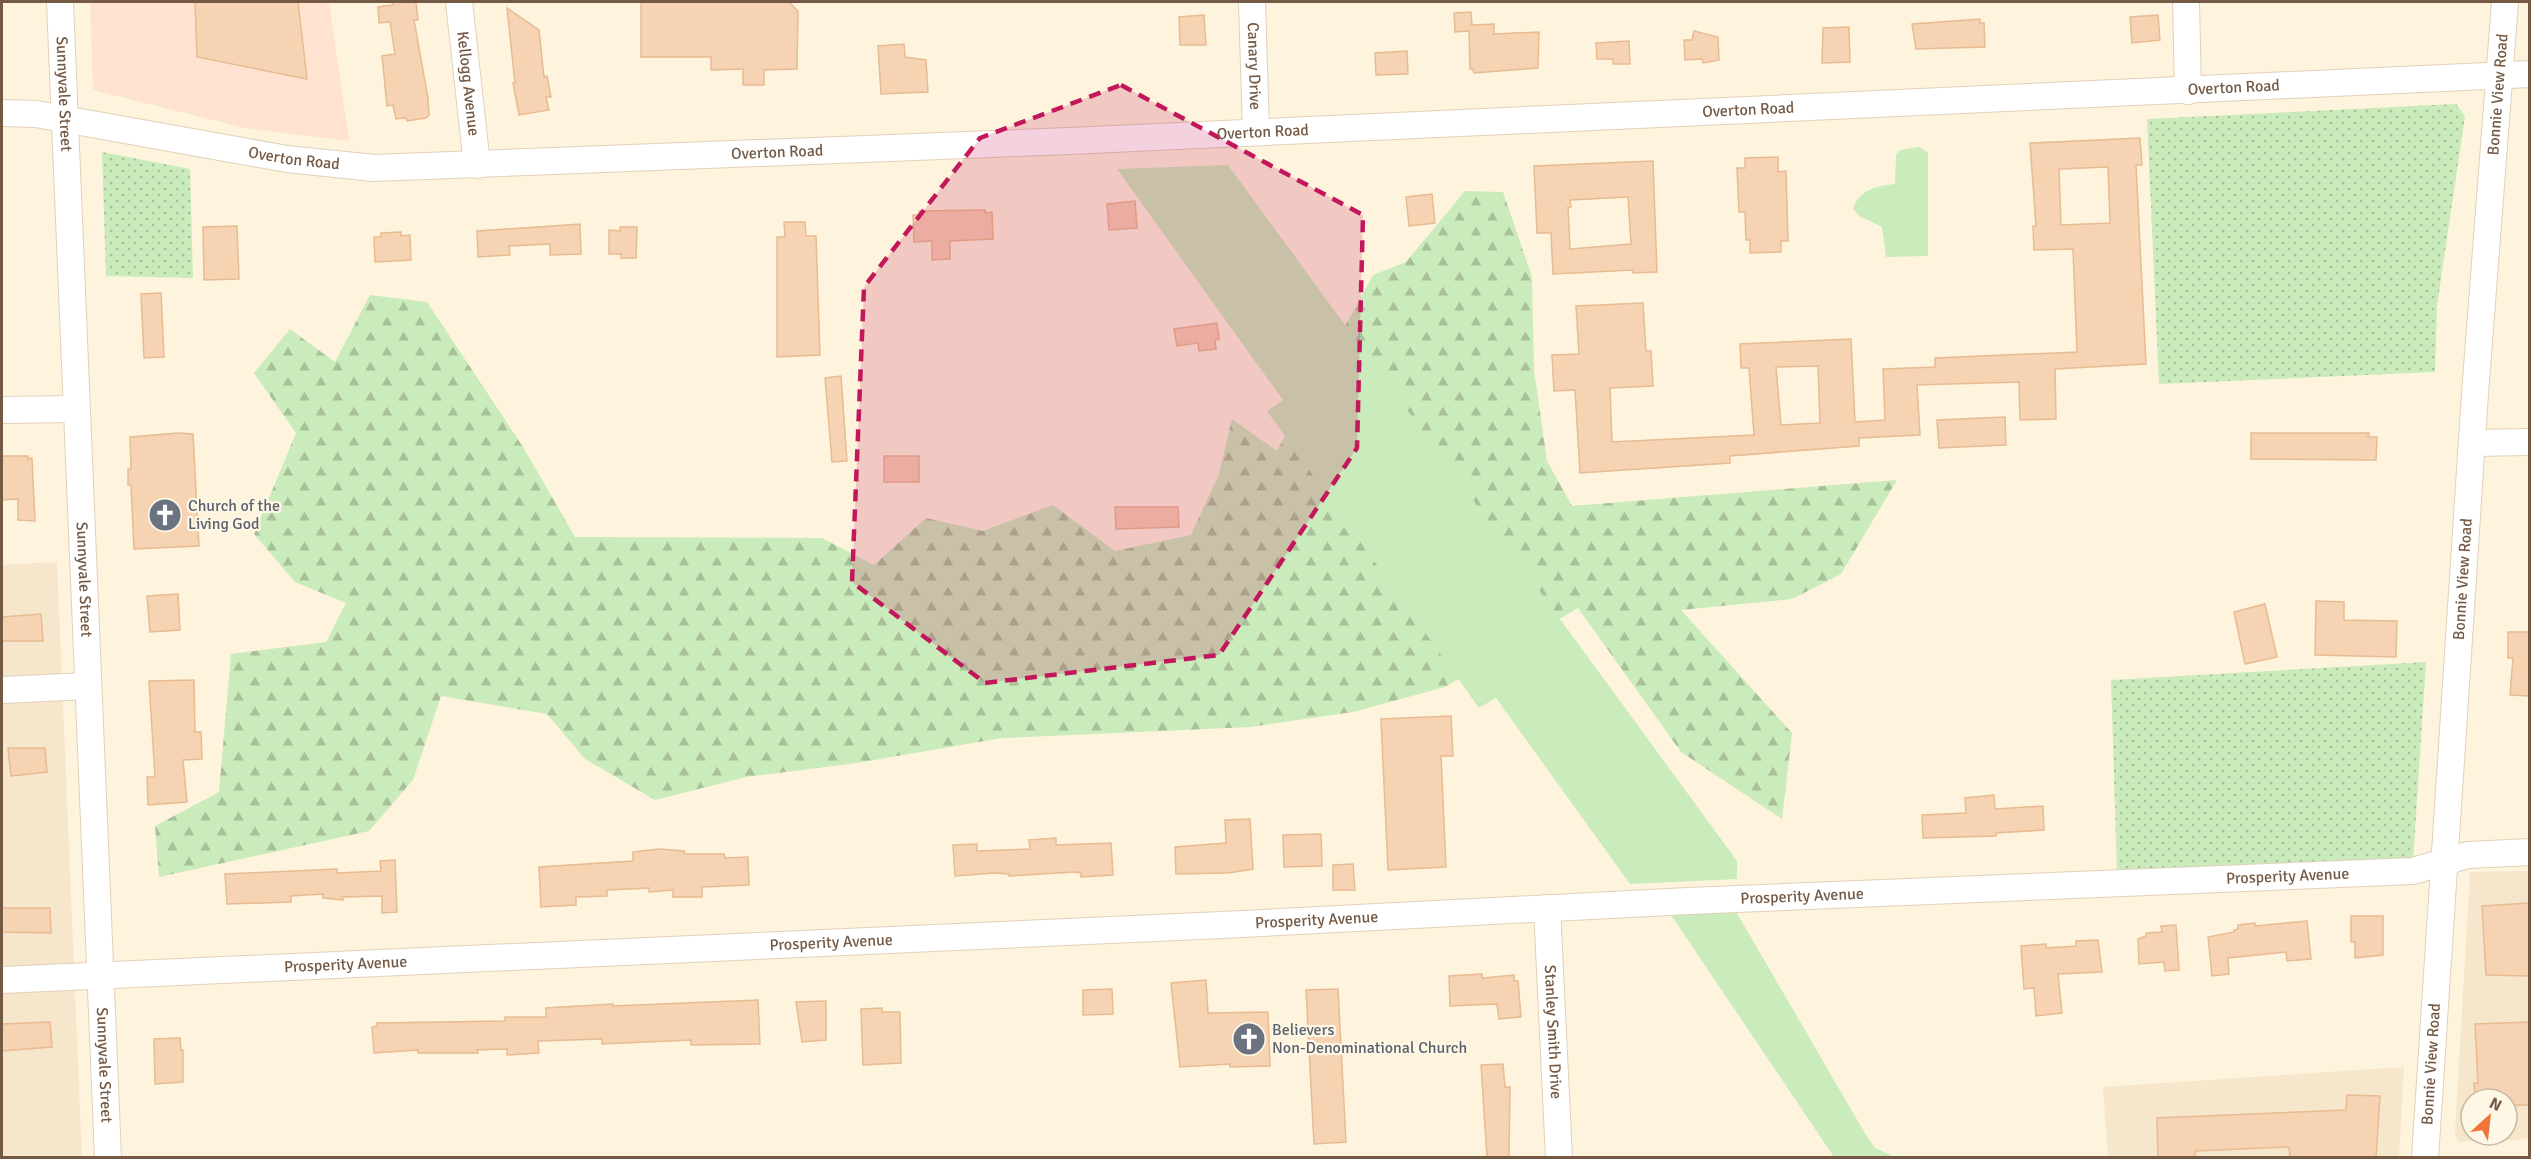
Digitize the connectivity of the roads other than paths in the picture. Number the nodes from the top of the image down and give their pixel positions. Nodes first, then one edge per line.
1 (60, 2) edge
2 (459, 2) edge
3 (1252, 2) edge
4 (2186, 2) edge
5 (2505, 2) edge
6 (2529, 74) edge
7 (2501, 76) junction
8 (2188, 91) junction
9 (2, 113) edge
10 (66, 119) junction
11 (1256, 132) junction
12 (477, 165) junction
13 (76, 409) junction
14 (2, 410) edge
15 (2529, 442) edge
16 (2472, 443) junction
17 (87, 686) junction
18 (2, 690) edge
19 (2529, 852) edge
20 (2444, 862) junction
21 (1547, 908) junction
22 (100, 975) junction
23 (2, 980) edge
24 (108, 1158) edge
25 (1559, 1158) edge
26 (2425, 1158) edge

1 - 10 street, Sunnyvale Street
2 - 12 street, Kellogg Avenue
3 - 11 street, Canary Drive
4 - 8 street
5 - 7 street, Bonnie View Road
6 - 7 street, Overton Road
7 - 8 street, Overton Road
7 - 16 street, Bonnie View Road
8 - 11 street, Overton Road
9 - 10 street, Overton Road
10 - 12 street, Overton Road
10 - 13 street, Sunnyvale Street
11 - 12 street, Overton Road
13 - 14 street
13 - 17 street, Sunnyvale Street
15 - 16 street
16 - 20 street, Bonnie View Road
17 - 18 street
17 - 22 street, Sunnyvale Street
19 - 20 street, Prosperity Avenue
20 - 21 street, Prosperity Avenue
20 - 26 street, Bonnie View Road
21 - 22 street, Prosperity Avenue
21 - 25 street, Stanley Smith Drive
22 - 23 street, Prosperity Avenue
22 - 24 street, Sunnyvale Street

